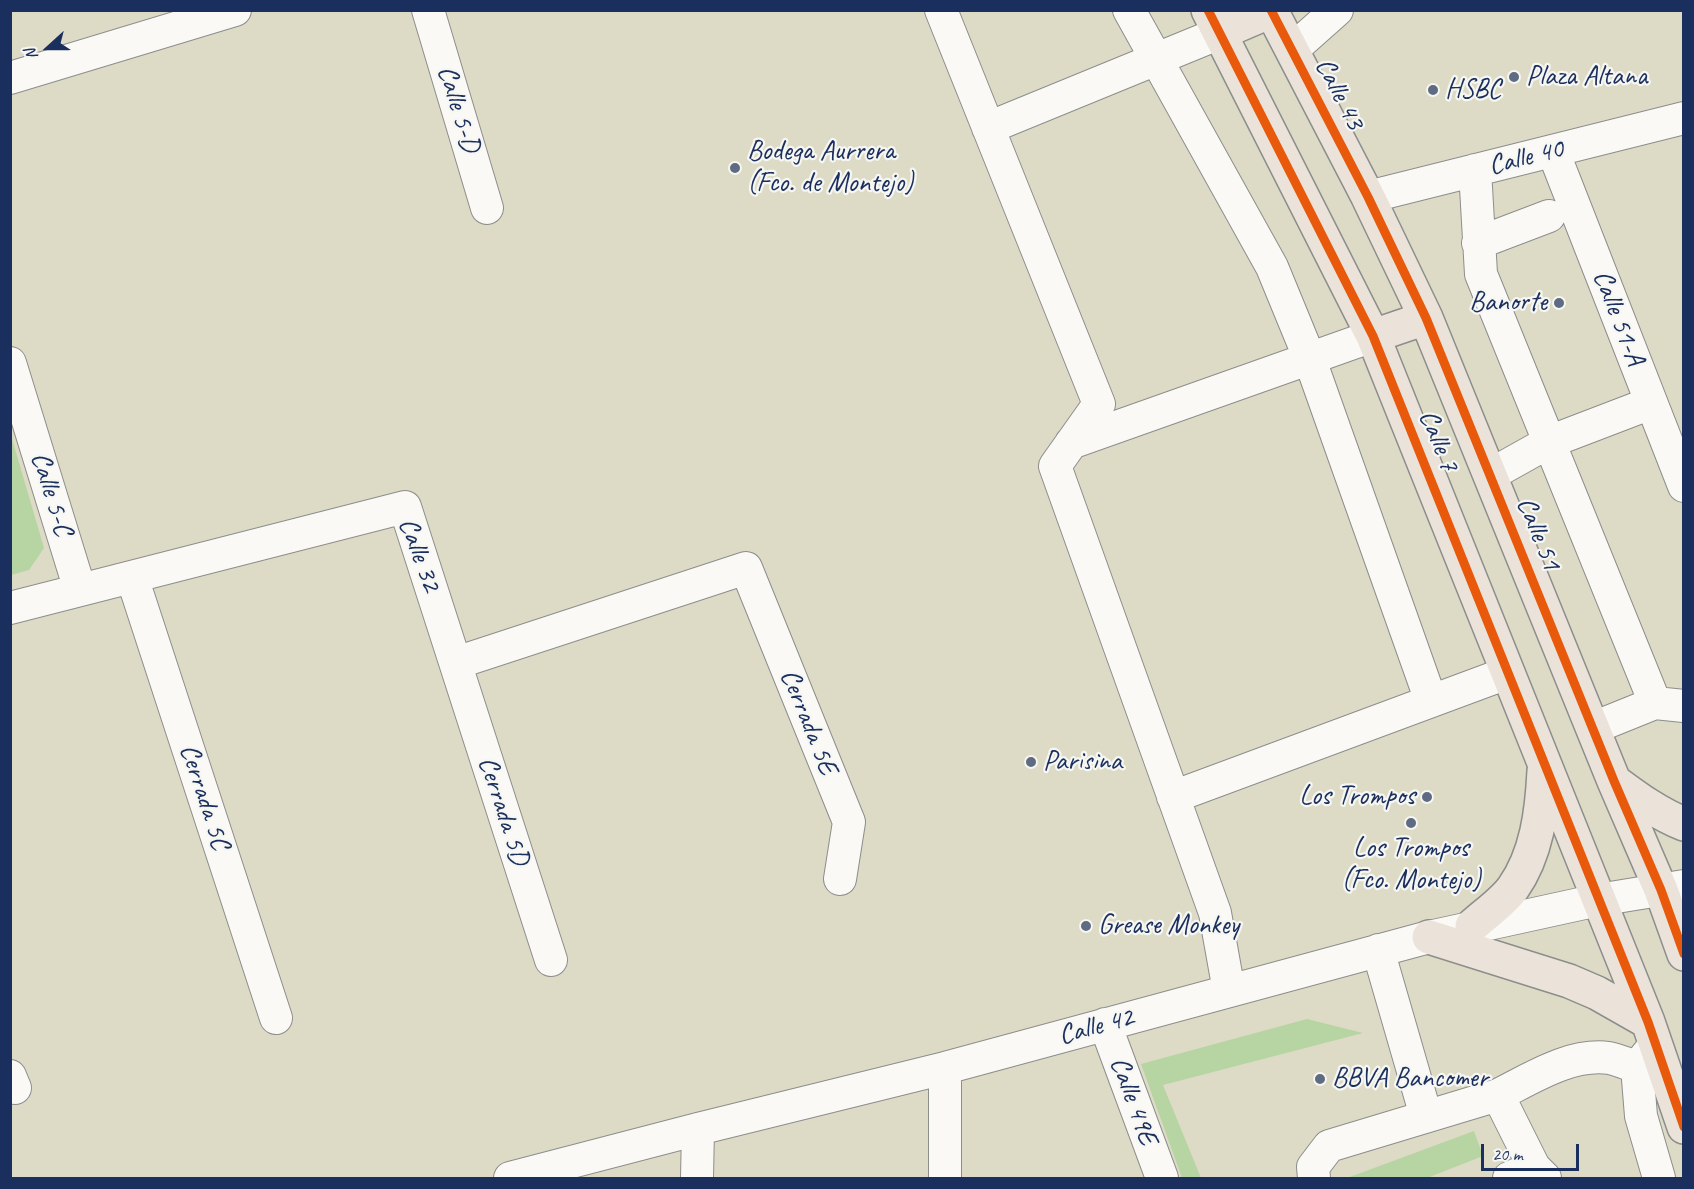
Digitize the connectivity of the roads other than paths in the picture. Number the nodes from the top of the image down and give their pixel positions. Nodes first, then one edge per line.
1 (236, 10) edge
2 (428, 10) edge
3 (941, 10) edge
4 (1129, 10) edge
5 (1337, 10) edge
6 (1271, 11) edge
7 (1214, 22) edge
8 (1292, 50) junction
9 (1157, 60) junction
10 (10, 78) edge
11 (1683, 118) edge
12 (988, 128) junction
13 (1553, 151) junction
14 (1475, 170) junction
15 (1368, 197) junction
16 (487, 208) dead end
17 (1550, 216) dead end
18 (1478, 243) junction
19 (1426, 318) junction
20 (1373, 336) junction
21 (1309, 357) junction
22 (10, 363) edge
23 (1652, 403) junction
24 (1549, 442) junction
25 (1071, 443) junction
26 (1490, 475) junction
27 (1683, 486) edge
28 (132, 577) junction
29 (80, 590) junction
30 (10, 608) edge
31 (456, 663) junction
32 (1507, 673) junction
33 (1431, 701) junction
34 (1669, 704) edge
35 (1593, 728) junction
36 (1544, 767) junction
37 (1614, 781) junction
38 (1173, 797) junction
39 (1683, 824) edge
40 (840, 879) dead end
41 (1672, 888) edge
42 (1598, 900) junction
43 (1472, 926) junction
44 (1430, 937) junction
45 (1378, 950) junction
46 (1683, 954) edge
47 (551, 960) dead end
48 (1229, 991) junction
49 (276, 1018) dead end
50 (1105, 1024) junction
51 (1647, 1044) junction
52 (945, 1068) junction
53 (1498, 1095) junction
54 (1426, 1116) junction
55 (1683, 1127) edge
56 (698, 1129) junction
57 (1529, 1175) edge
58 (510, 1179) edge
59 (698, 1179) edge
60 (945, 1179) edge
61 (1162, 1179) edge
62 (1314, 1179) edge
63 (1659, 1179) edge

1 - 10 street
2 - 16 street, Calle 5-D
3 - 12 street
4 - 9 street
5 - 8 street
6 - 7 main road
6 - 8 main road, Calle 43
7 - 9 street
7 - 20 main road, Calle 7
8 - 15 main road, Calle 43
9 - 12 street
9 - 21 street
11 - 13 street, Calle 40
12 - 25 street
13 - 14 street, Calle 40
13 - 23 street, Calle 51-A
14 - 15 street, Calle 40
14 - 18 street
15 - 19 main road, Calle 51
17 - 18 street
18 - 24 street
19 - 20 main road
19 - 26 main road, Calle 51
20 - 21 street
20 - 32 main road, Calle 7
21 - 25 street
21 - 33 street
22 - 29 street, Calle 5-C
23 - 24 street
23 - 27 street, Calle 51-A
24 - 26 street
24 - 34 street
25 - 38 street
26 - 35 main road, Calle 51
28 - 29 street, Calle 32
28 - 31 street, Calle 32
28 - 49 street, Cerrada 5C
29 - 30 street, Calle 32
31 - 40 street, Cerrada 5E
31 - 47 street, Cerrada 5D
32 - 33 street
32 - 36 main road, Calle 7
33 - 38 street
34 - 35 street
35 - 37 main road, Calle 51
36 - 42 main road, Calle 7
36 - 43 main road
37 - 39 main road
37 - 41 main road, Calle 51
38 - 48 street
41 - 42 street, Calle 42
41 - 46 main road, Calle 51
42 - 43 street, Calle 42
42 - 51 main road, Calle 7
43 - 44 street, Calle 42
44 - 45 street, Calle 42
44 - 51 main road
45 - 48 street, Calle 42
45 - 54 street
48 - 50 street, Calle 42
50 - 52 street, Calle 42
50 - 61 street, Calle 49E
51 - 53 street
51 - 55 main road, Calle 7
51 - 63 street
52 - 56 street, Calle 42
52 - 60 street
53 - 54 street
53 - 57 street
54 - 62 street
56 - 58 street, Calle 42
56 - 59 street

